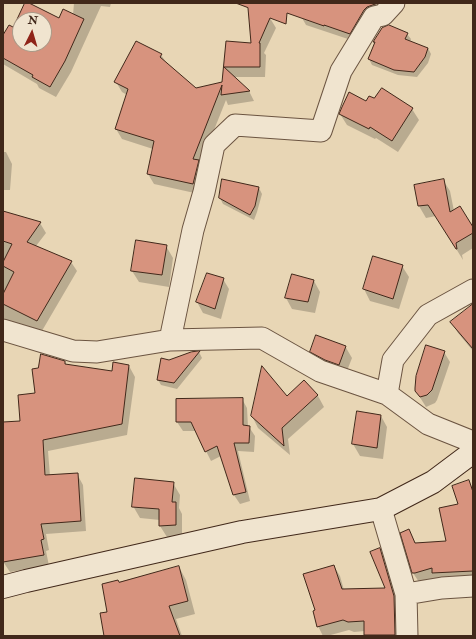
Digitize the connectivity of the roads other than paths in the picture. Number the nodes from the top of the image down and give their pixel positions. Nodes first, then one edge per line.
1 (394, 3) edge
2 (473, 290) edge
3 (3, 330) edge
4 (170, 340) junction
5 (387, 394) junction
6 (473, 442) edge
7 (473, 452) edge
8 (381, 509) junction
9 (473, 586) edge
10 (3, 587) edge
11 (406, 594) junction
12 (408, 636) edge

1 - 4 street
2 - 5 street
3 - 4 street
4 - 5 street
5 - 6 street
7 - 8 street
8 - 10 street
8 - 11 street
9 - 11 street
11 - 12 street

